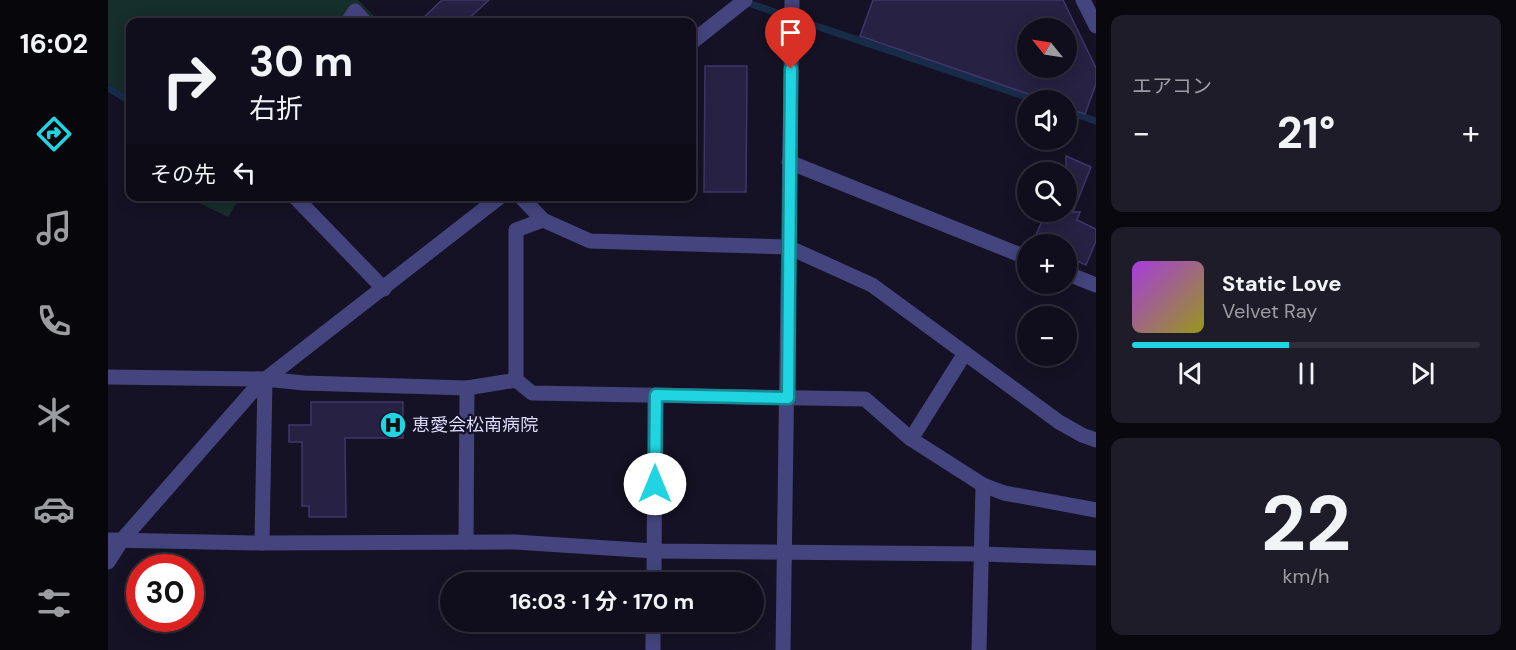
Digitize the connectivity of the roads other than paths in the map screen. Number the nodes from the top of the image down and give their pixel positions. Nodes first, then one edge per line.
1 (745, 0) edge
2 (1083, 0) edge
3 (792, 3) edge
4 (351, 18) edge
5 (361, 18) edge
6 (1096, 26) edge
7 (696, 39) edge
8 (789, 162) junction
9 (299, 201) edge
10 (495, 201) edge
11 (525, 201) edge
12 (543, 220) junction
13 (788, 247) junction
14 (1017, 254) edge
15 (1077, 277) edge
16 (1096, 285) edge
17 (384, 289) junction
18 (965, 353) junction
19 (108, 377) edge
20 (265, 379) junction
21 (516, 380) junction
22 (467, 388) junction
23 (656, 395) junction
24 (788, 398) junction
25 (911, 440) junction
26 (1096, 440) edge
27 (983, 484) junction
28 (1096, 510) edge
29 (115, 540) edge
30 (466, 542) junction
31 (262, 543) junction
32 (654, 551) junction
33 (784, 554) junction
34 (980, 554) junction
35 (1096, 558) edge
36 (108, 562) edge
37 (654, 572) edge
38 (653, 632) edge
39 (653, 650) edge
40 (783, 650) edge
41 (979, 650) edge

1 - 7 street
2 - 6 street
3 - 8 street
4 - 5 street
8 - 13 street
8 - 14 street
9 - 17 street
10 - 17 street
11 - 12 street
12 - 13 street
12 - 21 street
13 - 18 street
13 - 24 street
15 - 16 street
17 - 20 street
18 - 25 street
18 - 26 street
19 - 20 street
20 - 22 street
20 - 29 street
20 - 31 street
21 - 22 street
21 - 23 street
22 - 30 street
23 - 24 street
23 - 32 street
24 - 25 street
24 - 33 street
25 - 27 street
27 - 28 street
27 - 34 street
29 - 31 street
29 - 36 street
30 - 31 street
30 - 32 street
32 - 33 street
32 - 37 street
33 - 34 street
33 - 40 street
34 - 35 street
34 - 41 street
38 - 39 street

